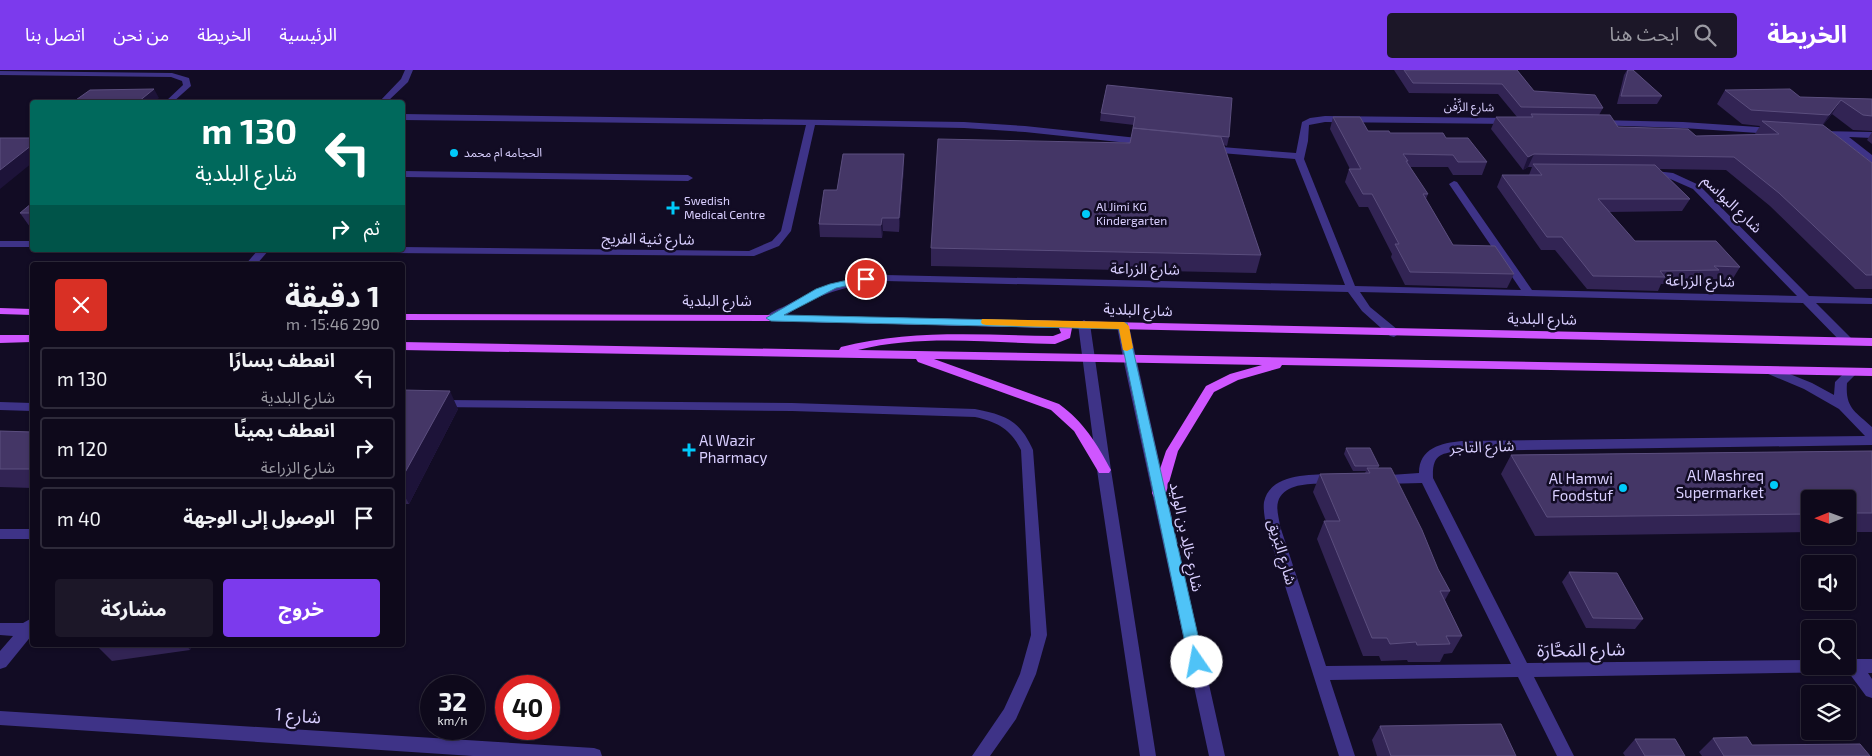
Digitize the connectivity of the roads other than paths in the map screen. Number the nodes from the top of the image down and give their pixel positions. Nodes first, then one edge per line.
1 (409, 70) edge
2 (127, 72) edge
3 (0, 73) edge
4 (171, 100) edge
5 (385, 100) edge
6 (405, 117) edge
7 (811, 122) junction
8 (1522, 122) edge
9 (1590, 123) edge
10 (1779, 131) edge
11 (1807, 133) edge
12 (1840, 135) junction
13 (1872, 135) edge
14 (1154, 143) edge
15 (1201, 148) edge
16 (1299, 156) junction
17 (1872, 160) edge
18 (1632, 172) edge
19 (405, 174) edge
20 (688, 178) dead end
21 (1454, 184) dead end
22 (0, 244) edge
23 (30, 244) edge
24 (405, 250) edge
25 (262, 252) edge
26 (253, 262) edge
27 (1351, 288) junction
28 (1528, 292) junction
29 (1806, 299) junction
30 (1872, 301) edge
31 (0, 311) edge
32 (30, 312) edge
33 (405, 317) edge
34 (771, 318) junction
35 (1058, 323) junction
36 (1084, 324) junction
37 (1124, 326) junction
38 (1394, 332) junction
39 (0, 339) edge
40 (30, 339) edge
41 (1847, 341) junction
42 (1872, 342) edge
43 (405, 346) edge
44 (833, 354) junction
45 (913, 356) junction
46 (1089, 358) junction
47 (1129, 358) junction
48 (1289, 361) junction
49 (1770, 370) junction
50 (1852, 372) junction
51 (1872, 372) edge
52 (422, 404) edge
53 (0, 406) edge
54 (1843, 406) junction
55 (30, 407) edge
56 (1872, 436) edge
57 (1872, 440) edge
58 (1104, 470) junction
59 (1426, 478) junction
60 (1347, 479) edge
61 (1367, 479) edge
62 (1159, 493) junction
63 (0, 534) edge
64 (30, 534) edge
65 (30, 627) edge
66 (0, 629) edge
67 (0, 662) edge
68 (1856, 666) edge
69 (1872, 666) edge
70 (1801, 667) edge
71 (1523, 671) junction
72 (1320, 674) junction
73 (1856, 674) edge
74 (1872, 691) edge
75 (0, 718) edge
76 (594, 756) edge
77 (980, 756) edge
78 (1148, 756) edge
79 (1217, 756) edge
80 (1348, 756) edge
81 (1566, 756) edge

1 - 5 street
2 - 3 street
2 - 4 street
6 - 7 street
7 - 14 street
7 - 24 street, شارع ثنية الفريج
8 - 16 street, شارع الزَّفْن
9 - 10 street
11 - 12 street
12 - 13 street
12 - 17 street
15 - 16 street
16 - 27 street
18 - 29 street, شارع البواسم
19 - 20 street
21 - 28 street
22 - 23 street
25 - 26 street
27 - 28 street, شارع الزراعة
27 - 34 street, شارع الزراعة
27 - 38 street
28 - 29 street, شارع الزراعة
29 - 30 street, شارع الزراعة
29 - 41 street, شارع البواسم
31 - 32 main road
33 - 34 main road, شارع البلدية
34 - 35 main road, شارع البلدية
35 - 36 main road, شارع البلدية
35 - 44 main road
36 - 37 main road, شارع البلدية
36 - 46 street
37 - 38 main road, شارع البلدية
37 - 47 street, شارع خالِد بن الوليد
38 - 41 main road, شارع البلدية
39 - 40 main road
41 - 42 main road, شارع البلدية
43 - 44 main road
44 - 45 main road
45 - 46 main road
45 - 58 main road
46 - 47 main road
46 - 58 street
47 - 48 main road
47 - 62 street, شارع خالِد بن الوليد
48 - 49 main road
48 - 62 main road
49 - 50 main road
49 - 54 street
50 - 51 main road
50 - 54 street
52 - 77 street
53 - 55 street
54 - 56 street
57 - 59 street, شارع التاجر
58 - 78 street
59 - 61 street
59 - 71 street
60 - 72 street, شارع البَريق
62 - 79 street, شارع خالِد بن الوليد
63 - 64 street
65 - 66 street
65 - 67 street
68 - 69 street, شارع المَحَّارَة
70 - 71 street, شارع المَحَّارَة
71 - 72 street, شارع المَحَّارَة
71 - 81 street
72 - 80 street, شارع البَريق
73 - 74 street
75 - 76 street, شارع 1

